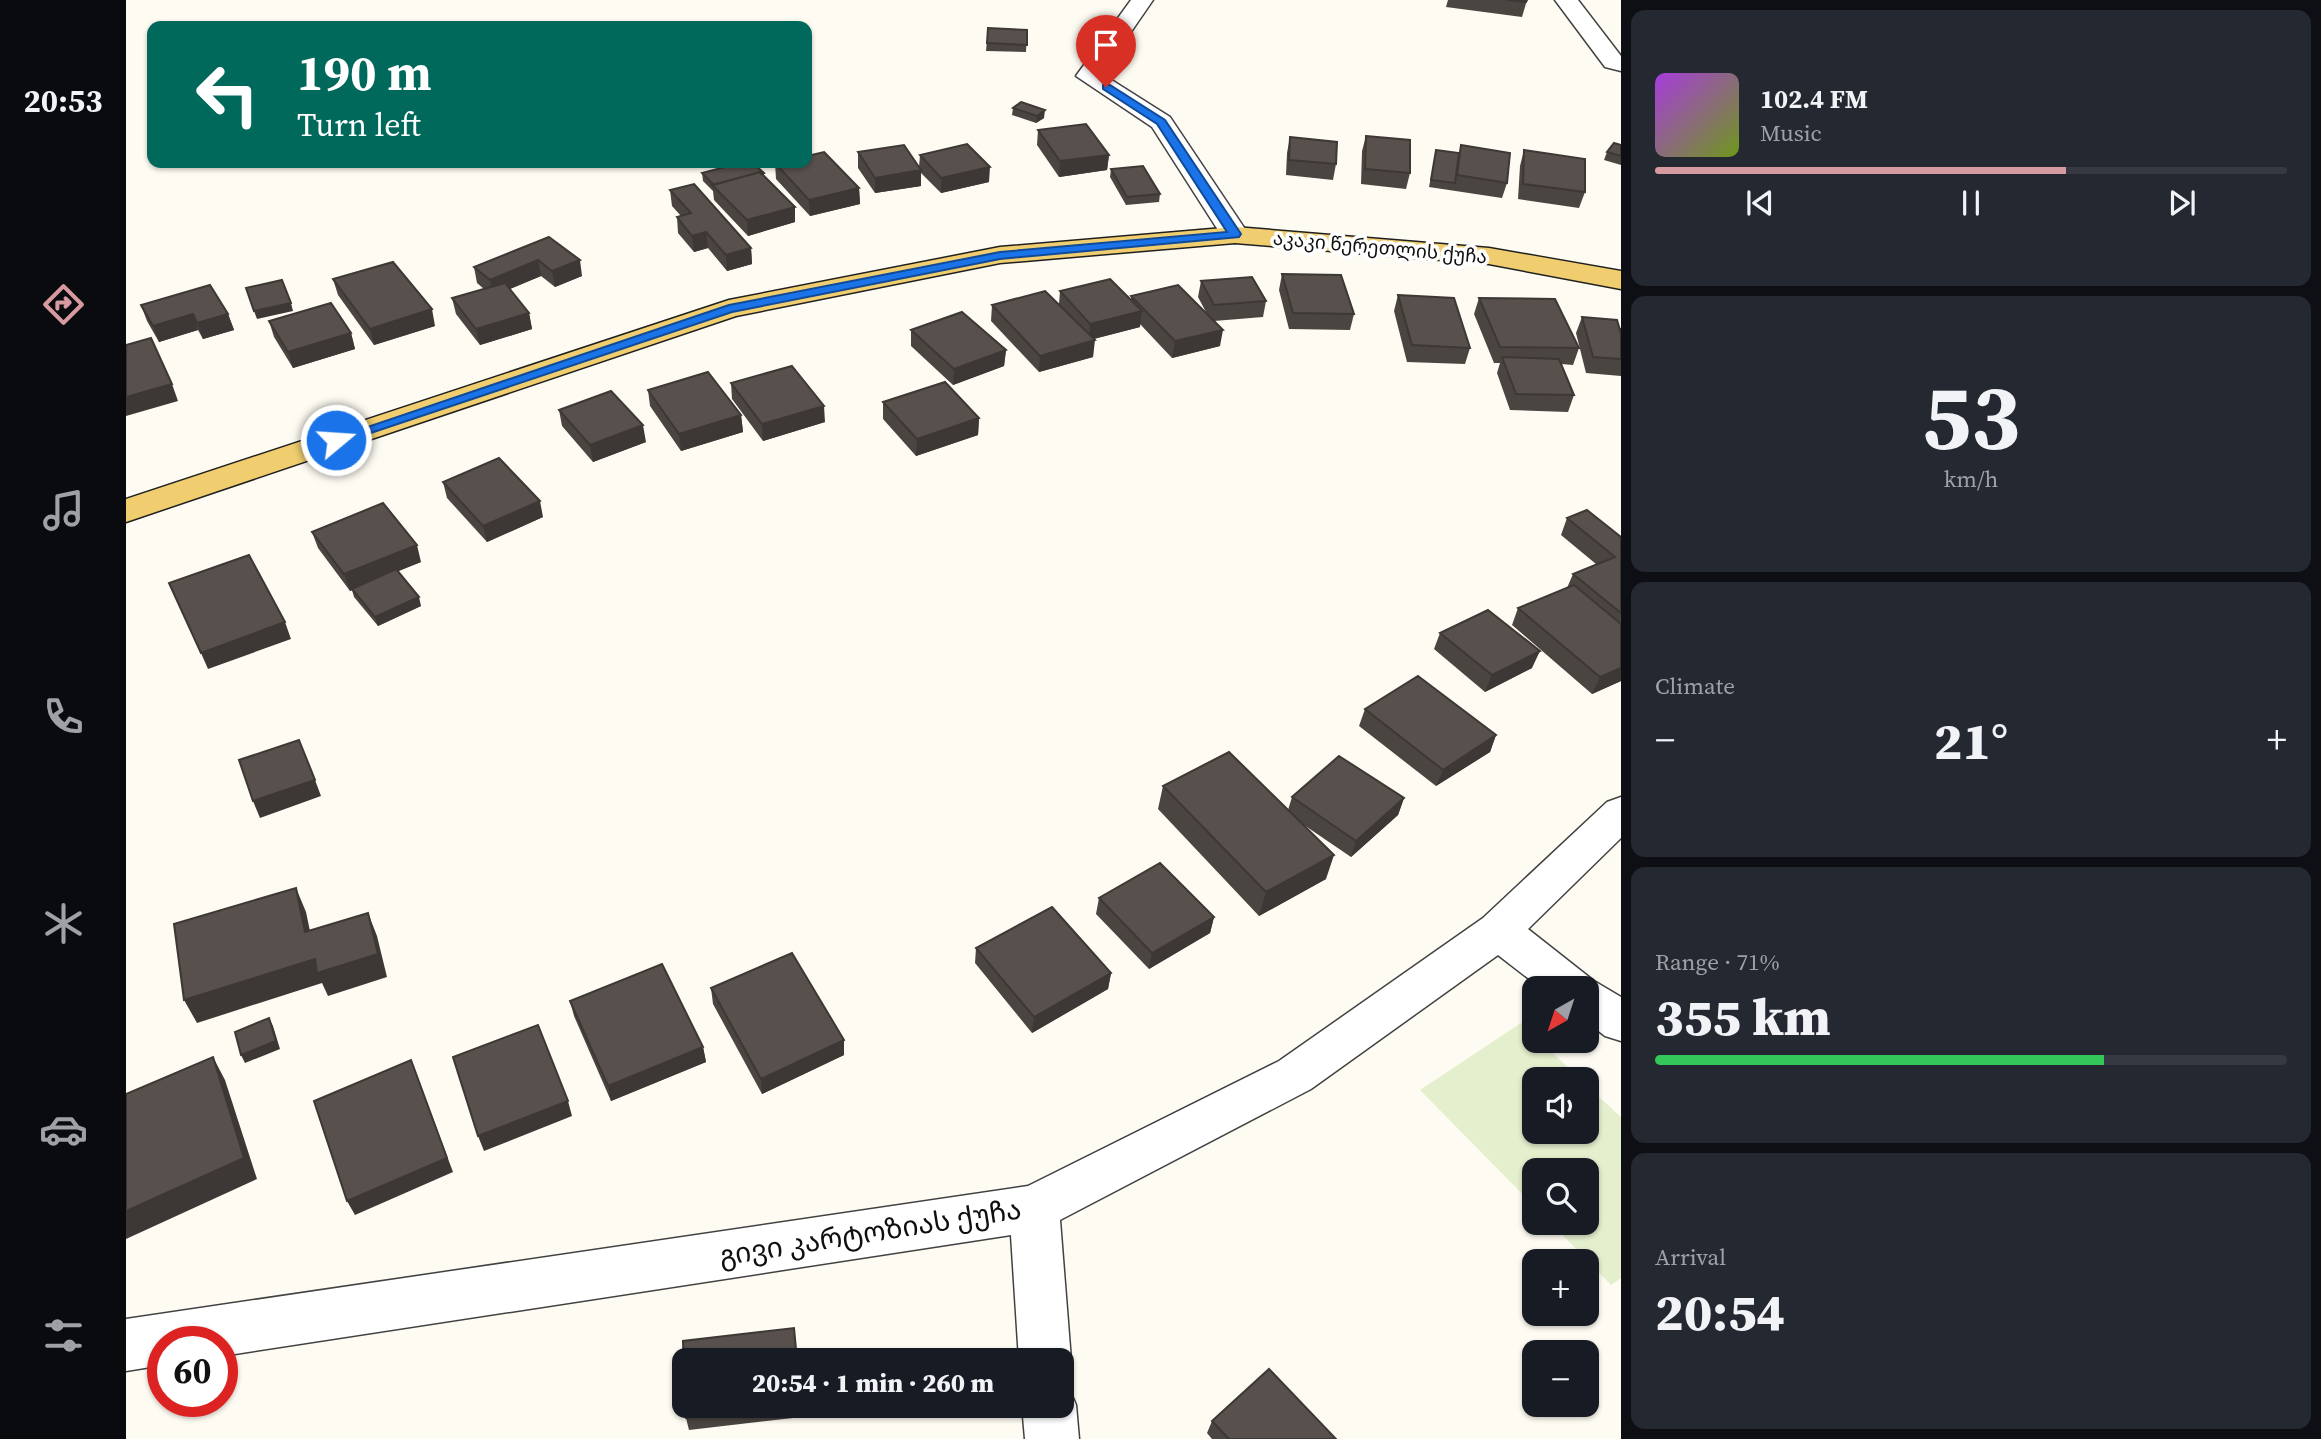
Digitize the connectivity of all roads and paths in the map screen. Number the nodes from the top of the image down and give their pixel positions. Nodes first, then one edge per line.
1 (1142, 0) edge
2 (1566, 0) edge
3 (1621, 64) edge
4 (1235, 234) junction
5 (1621, 280) edge
6 (126, 511) edge
7 (1621, 813) edge
8 (1497, 931) junction
9 (1558, 976) edge
10 (1600, 1007) edge
11 (1621, 1022) edge
12 (1034, 1208) junction
13 (126, 1345) edge
14 (1044, 1348) edge
15 (1050, 1418) edge
16 (1052, 1439) edge

1 - 4 street
2 - 3 street
4 - 5 main road, აკაკი წერეთლის ქუჩა
4 - 6 main road, აკაკი წერეთლის ქუჩა
7 - 8 street, გივი კარტოზიას ქუჩა
8 - 9 street
8 - 12 street, გივი კარტოზიას ქუჩა
10 - 11 street
12 - 13 street, გივი კარტოზიას ქუჩა
12 - 14 street
15 - 16 street

